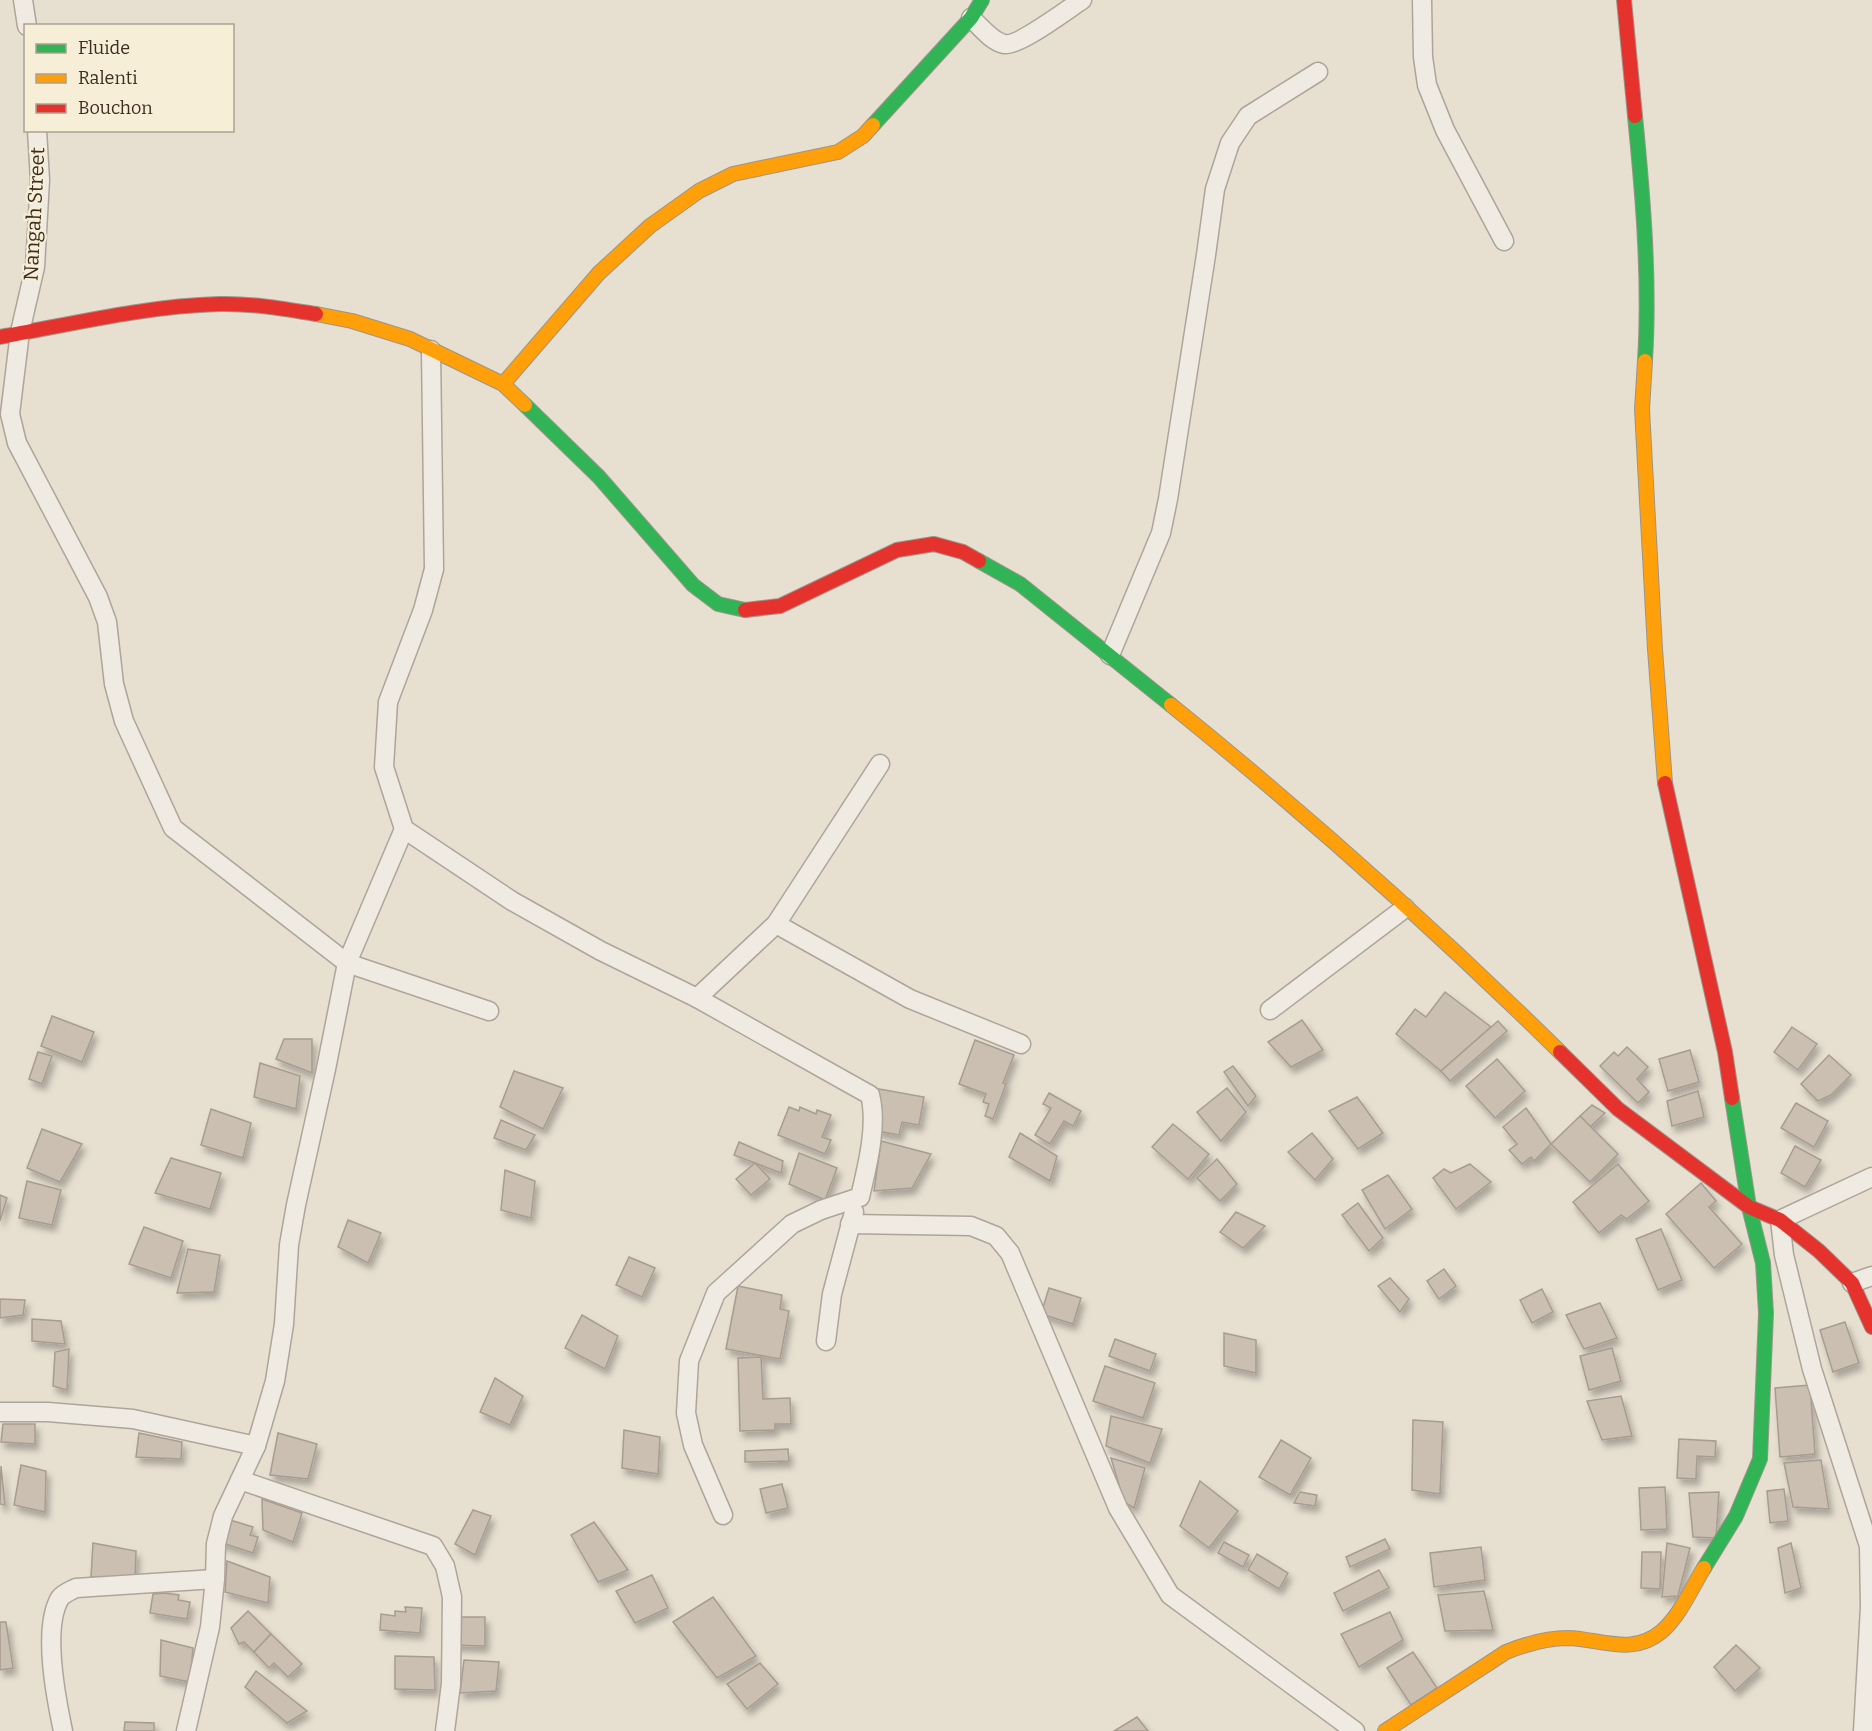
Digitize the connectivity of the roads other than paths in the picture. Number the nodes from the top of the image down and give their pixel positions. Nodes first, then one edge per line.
1 (23, 0) edge
2 (982, 0) edge
3 (1082, 0) edge
4 (1422, 0) edge
5 (1624, 0) edge
6 (971, 18) junction
7 (27, 24) edge
8 (1318, 72) dead end
9 (37, 132) edge
10 (1504, 241) dead end
11 (20, 332) junction
12 (0, 337) edge
13 (431, 350) junction
14 (503, 384) junction
15 (5, 420) edge
16 (1110, 656) junction
17 (880, 764) dead end
18 (404, 830) junction
19 (1405, 908) junction
20 (776, 924) junction
21 (347, 963) junction
22 (697, 998) junction
23 (489, 1011) dead end
24 (1270, 1011) dead end
25 (1021, 1044) dead end
26 (1872, 1177) edge
27 (860, 1197) junction
28 (1749, 1207) junction
29 (1780, 1220) junction
30 (850, 1224) junction
31 (1872, 1276) edge
32 (1852, 1283) junction
33 (1872, 1327) edge
34 (826, 1341) dead end
35 (0, 1412) edge
36 (256, 1446) junction
37 (240, 1480) junction
38 (723, 1515) dead end
39 (215, 1579) junction
40 (63, 1731) edge
41 (186, 1731) edge
42 (445, 1731) edge
43 (1355, 1731) edge
44 (1385, 1731) edge
45 (1863, 1731) edge

1 - 7 street
2 - 6 street
3 - 6 street
4 - 10 street
5 - 28 street
6 - 14 street
8 - 16 street
9 - 11 street, Nangah Street
11 - 12 street
11 - 13 street
11 - 15 street, Nangah Street
13 - 14 street
13 - 18 street
14 - 16 street
15 - 21 street
16 - 19 street
17 - 20 street
18 - 21 street
18 - 22 street
19 - 24 street
19 - 28 street
20 - 22 street
20 - 25 street
21 - 23 street
21 - 36 street
22 - 27 street
26 - 29 street
27 - 30 street
27 - 38 street
28 - 29 street
28 - 44 street
29 - 32 street
29 - 45 street
30 - 34 street
30 - 43 street
31 - 32 street
32 - 33 street
35 - 36 street
36 - 37 street
37 - 39 street
37 - 42 street
39 - 40 street
39 - 41 street

